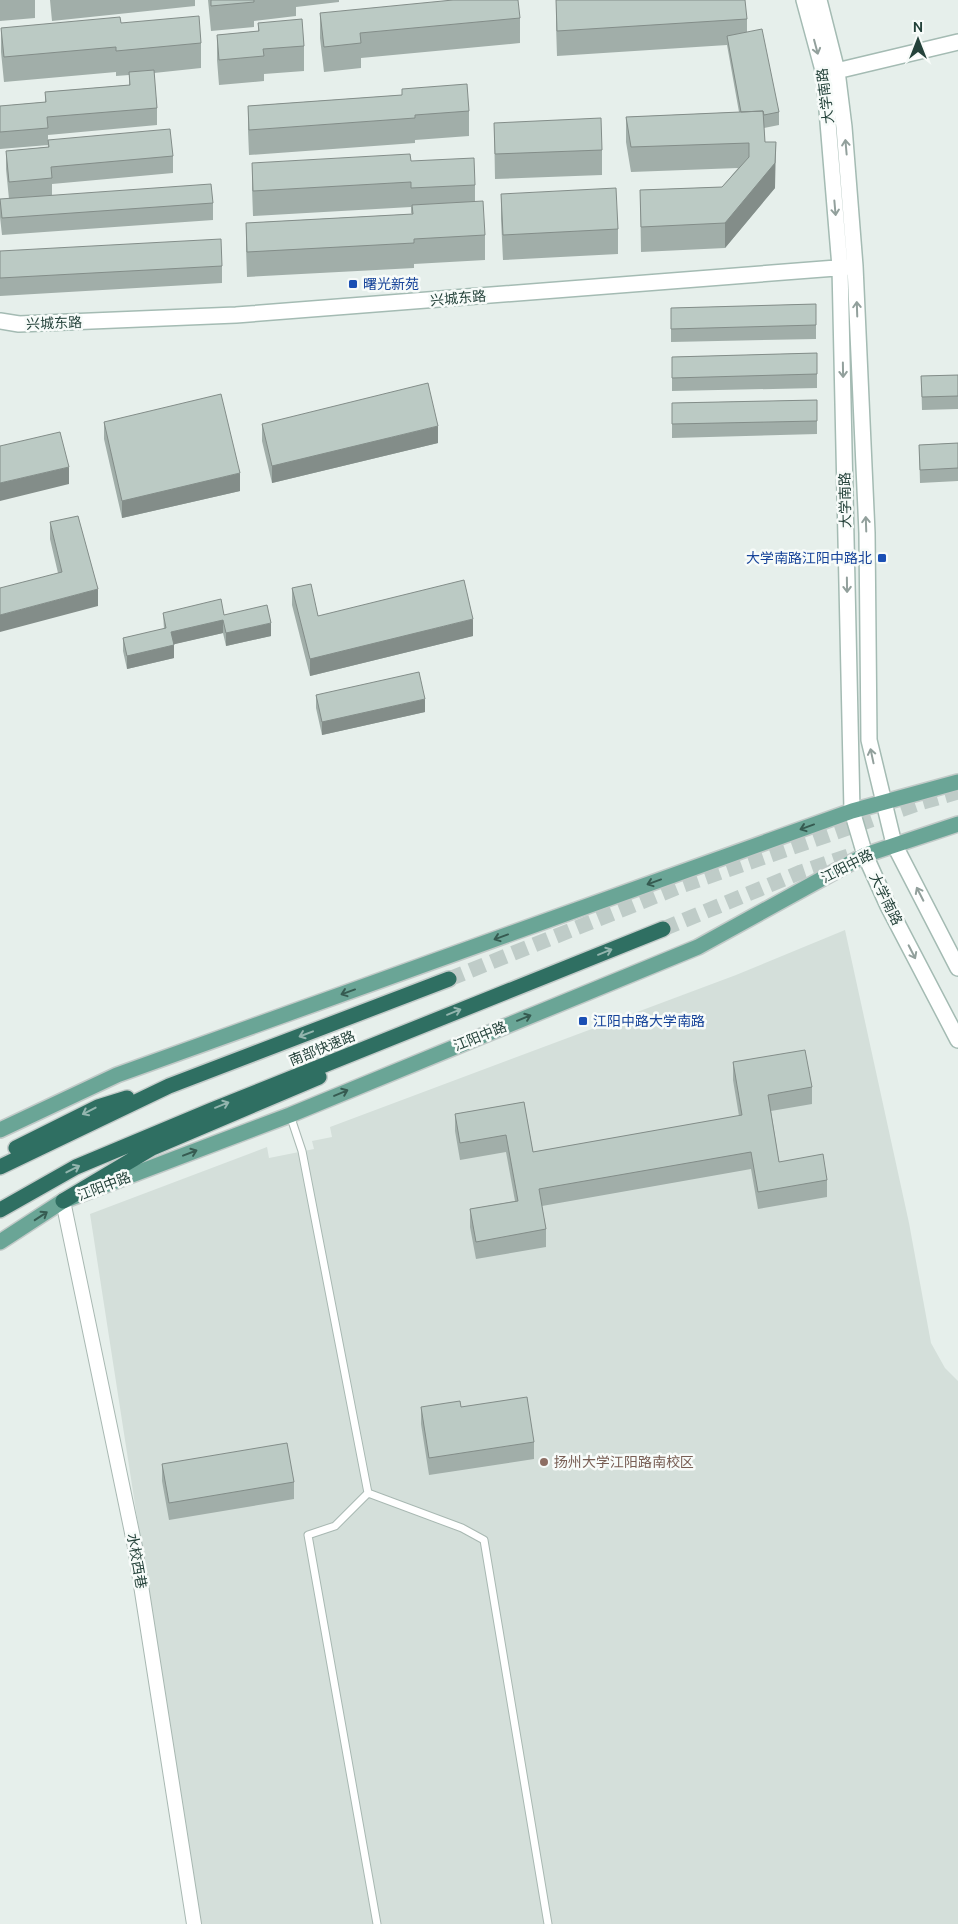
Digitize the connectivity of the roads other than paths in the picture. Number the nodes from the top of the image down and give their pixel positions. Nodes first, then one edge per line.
1 (804, 0) edge
2 (819, 0) edge
3 (958, 42) edge
4 (830, 72) junction
5 (848, 267) junction
6 (0, 321) edge
7 (958, 782) edge
8 (882, 804) junction
9 (852, 811) junction
10 (958, 824) edge
11 (894, 844) junction
12 (865, 855) junction
13 (663, 929) tunnel mouth
14 (958, 968) edge
15 (449, 979) tunnel mouth
16 (431, 1022) junction
17 (958, 1040) edge
18 (169, 1086) junction
19 (290, 1115) junction
20 (0, 1130) edge
21 (0, 1156) edge
22 (0, 1167) edge
23 (62, 1201) junction
24 (0, 1210) edge
25 (0, 1242) edge
26 (368, 1493) junction
27 (194, 1924) edge
28 (377, 1924) edge
29 (548, 1924) edge

1 -> 4 street, 大学南路
2 - 4 street, 大学南路
3 - 4 street
4 - 5 street, 大学南路
5 - 6 street, 兴城东路
8 -> 5 street, 大学南路
5 -> 9 street, 大学南路
7 - 8 main road
8 - 9 main road
8 - 11 street, 大学南路
9 - 12 street, 大学南路
9 -> 20 main road
10 - 11 main road, 江阳中路
11 - 12 main road, 江阳中路
14 -> 11 street, 大学南路
12 -> 17 street, 大学南路
19 -> 12 main road, 江阳中路
16 -> 13 highway, 南部快速路
15 -> 18 highway, 南部快速路
16 - 23 highway
24 -> 16 highway, 南部快速路
18 -> 21 highway
18 - 22 highway, 南部快速路
23 -> 19 main road, 江阳中路
19 - 26 lane
25 -> 23 main road, 江阳中路
23 - 27 street, 水校西巷
26 - 28 lane
26 - 29 lane

